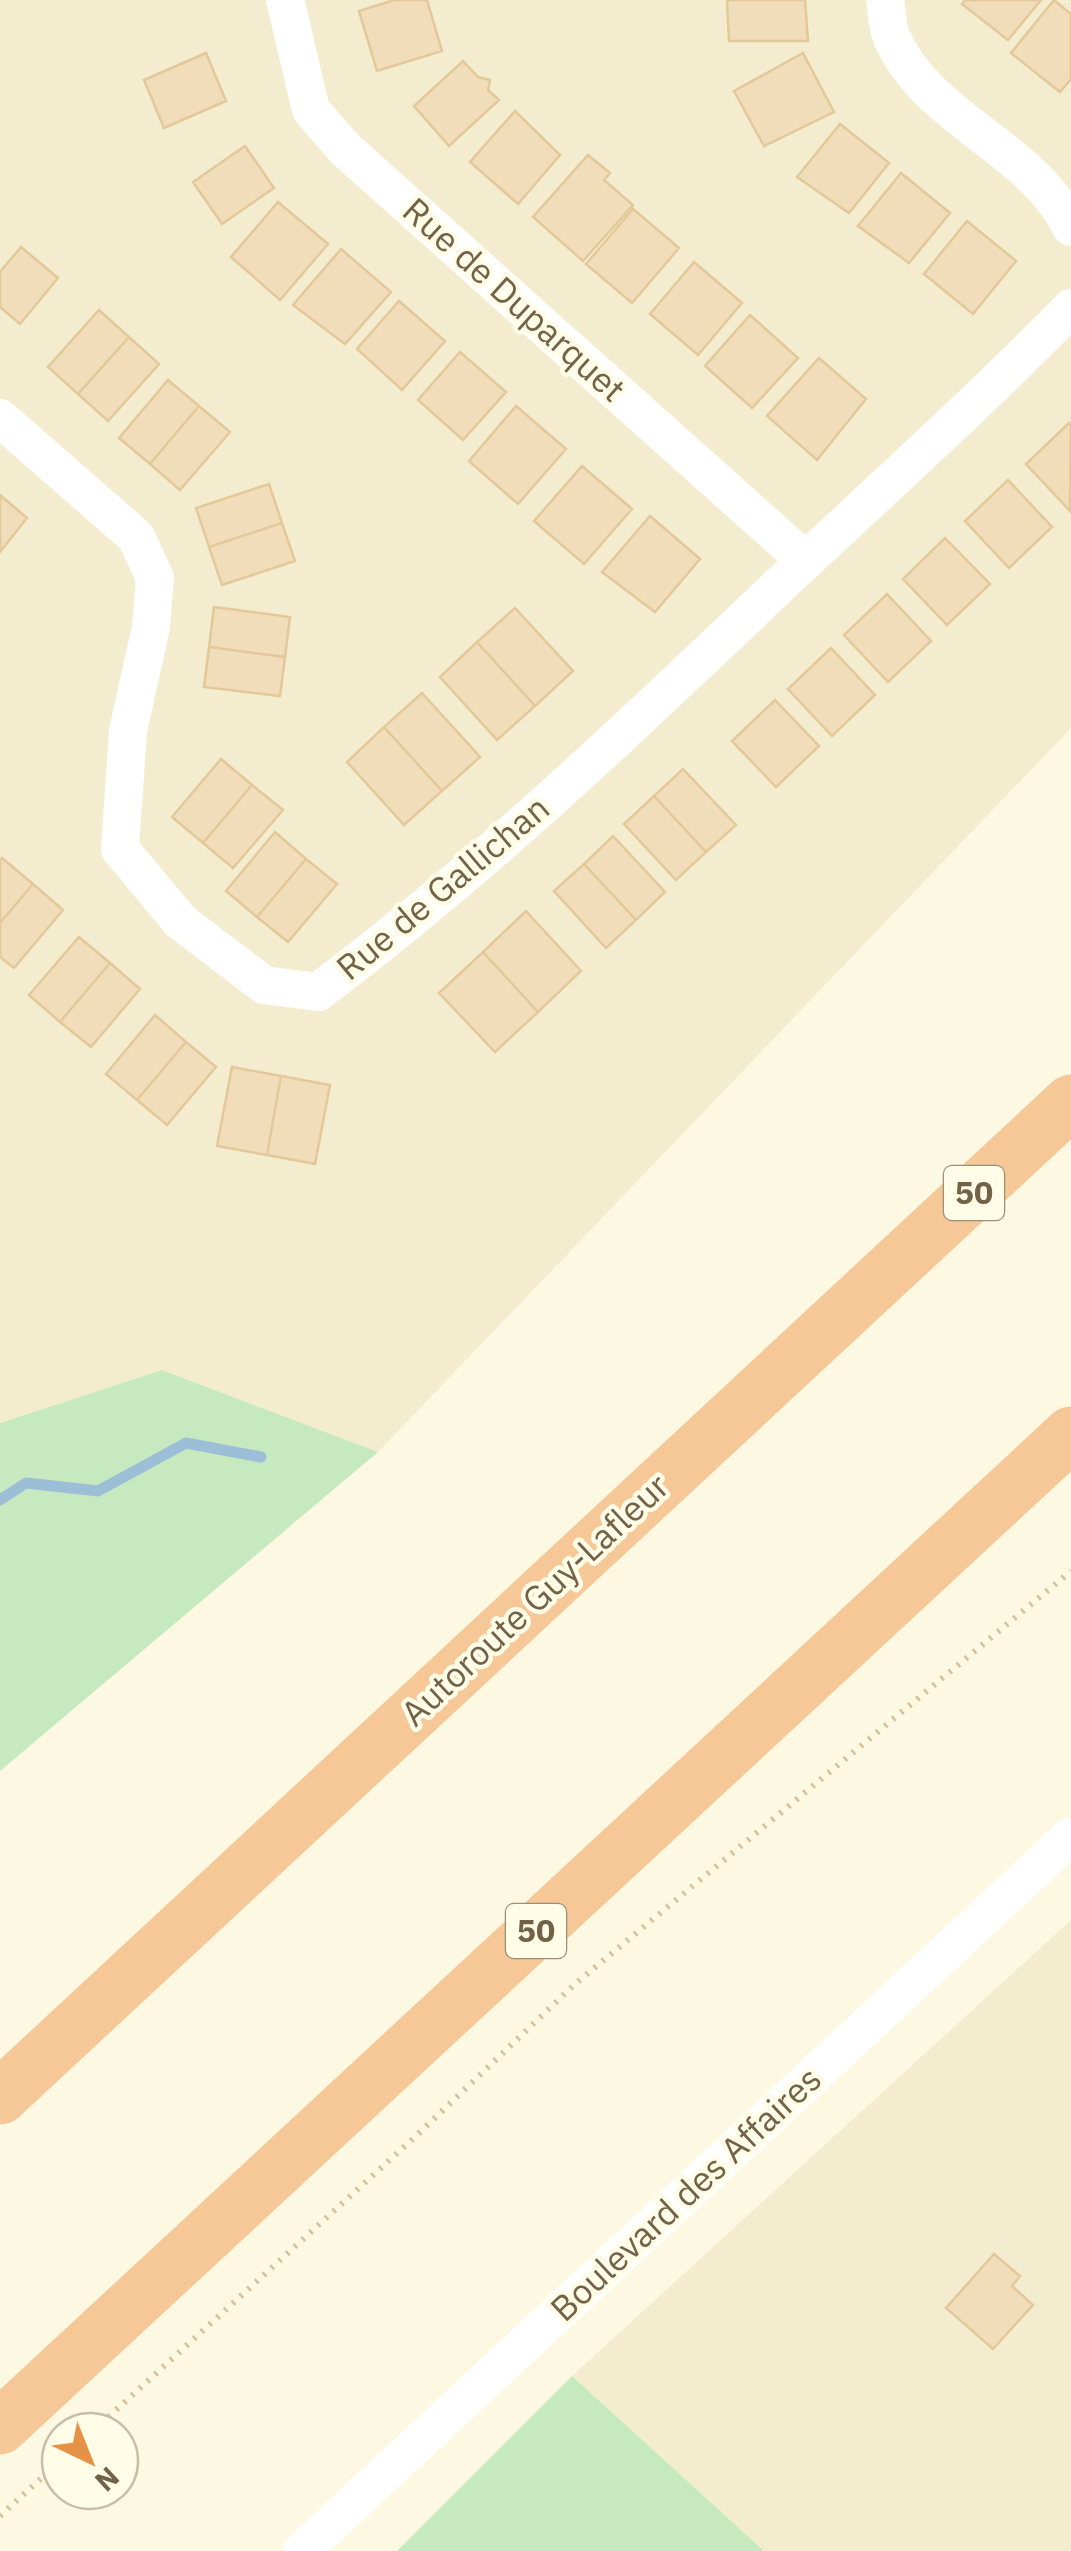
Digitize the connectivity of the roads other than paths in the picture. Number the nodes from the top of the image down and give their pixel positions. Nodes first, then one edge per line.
1 (285, 0) edge
2 (885, 0) edge
3 (1071, 228) edge
4 (1071, 308) edge
5 (0, 418) edge
6 (806, 561) junction
7 (1071, 1102) edge
8 (1071, 1434) edge
9 (1071, 1836) edge
10 (0, 2098) edge
11 (0, 2427) edge
12 (302, 2551) edge

1 - 6 street, Rue de Duparquet
2 - 3 street
4 - 6 street, Rue de Gallichan
5 - 6 street, Rue de Gallichan
7 - 10 highway, Autoroute Guy-Lafleur / 50
8 - 11 highway, 50
9 - 12 street, Boulevard des Affaires

